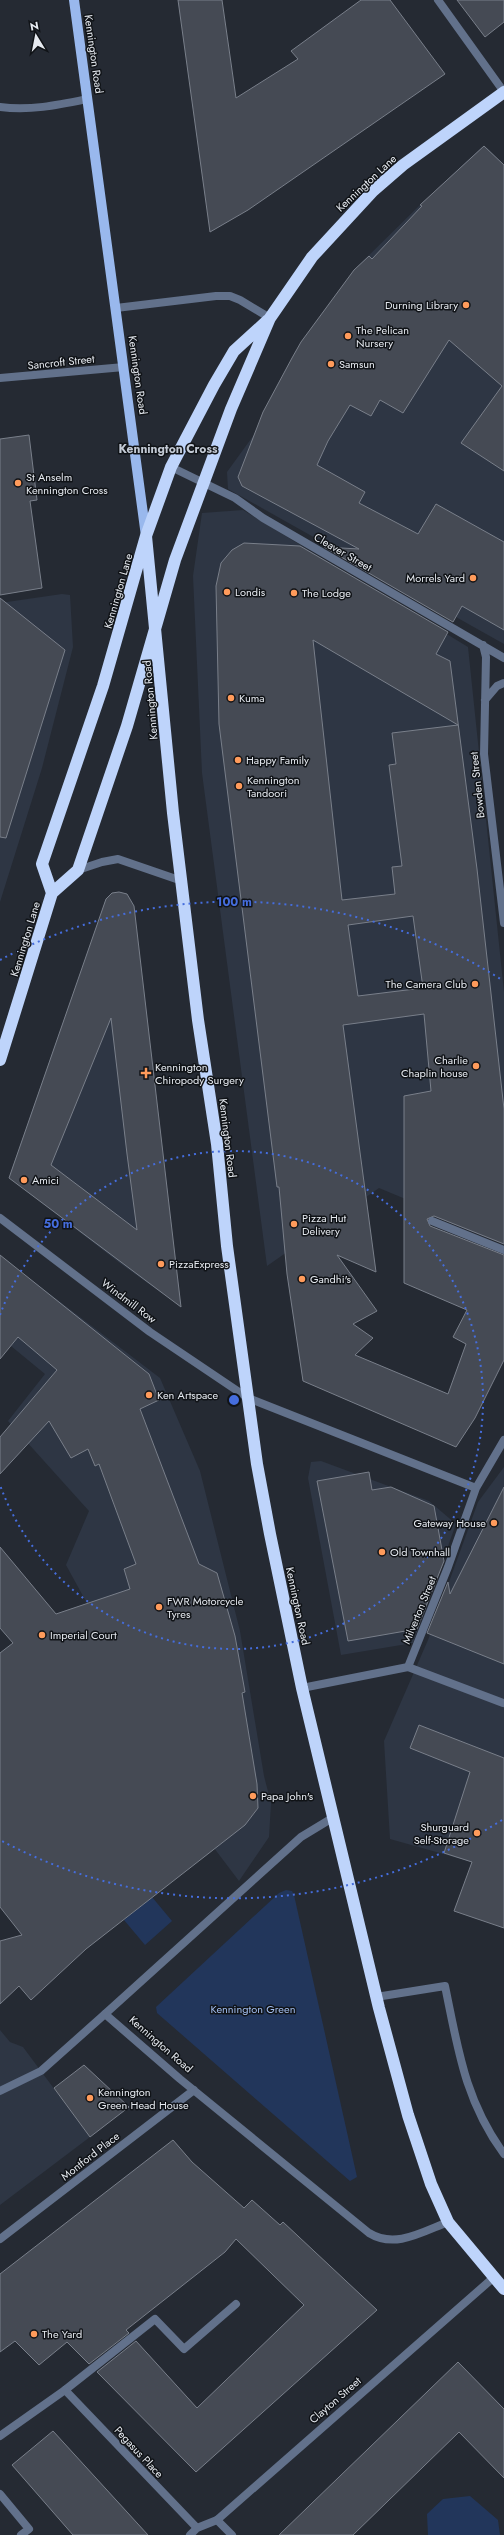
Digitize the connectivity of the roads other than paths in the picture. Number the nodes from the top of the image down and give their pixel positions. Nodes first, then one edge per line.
1 (74, 0) edge
2 (438, 0) edge
3 (504, 92) edge
4 (87, 100) junction
5 (0, 108) edge
6 (116, 308) junction
7 (270, 318) junction
8 (124, 367) junction
9 (0, 378) edge
10 (171, 467) junction
11 (203, 482) junction
12 (146, 536) junction
13 (157, 628) junction
14 (482, 645) junction
15 (504, 658) edge
16 (504, 683) edge
17 (485, 700) junction
18 (78, 870) junction
19 (182, 881) junction
20 (52, 893) junction
21 (504, 922) edge
22 (0, 1060) edge
23 (0, 1218) edge
24 (432, 1221) dead end
25 (504, 1250) edge
26 (248, 1398) junction
27 (504, 1440) edge
28 (476, 1488) junction
29 (408, 1667) junction
30 (302, 1688) junction
31 (502, 1703) dead end
32 (334, 1817) junction
33 (376, 1997) junction
34 (105, 2014) junction
35 (194, 2090) junction
36 (0, 2091) edge
37 (504, 2154) edge
38 (448, 2222) junction
39 (0, 2239) edge
40 (493, 2278) junction
41 (504, 2289) edge
42 (236, 2304) dead end
43 (65, 2390) junction
44 (0, 2436) edge
45 (0, 2494) edge
46 (217, 2520) junction
47 (197, 2528) junction
48 (21, 2535) edge
49 (190, 2535) edge
50 (232, 2535) edge

1 - 4 main road, Kennington Road
2 - 3 street
3 - 7 highway, Kennington Lane
4 - 5 street
4 - 6 main road, Kennington Road
6 - 7 street
6 - 8 main road, Kennington Road
7 - 10 highway, Kennington Lane
7 - 11 highway, Kennington Lane
8 - 9 street, Sancroft Street
8 - 12 main road, Kennington Road
10 - 11 street, Cleaver Street
10 - 12 highway, Kennington Lane
11 - 13 highway, Kennington Lane
11 - 14 street, Cleaver Street
12 - 13 highway, Kennington Road
12 - 20 highway, Kennington Lane
13 - 18 highway, Kennington Lane
13 - 19 highway, Kennington Road
14 - 15 street, Cleaver Street
14 - 17 street, Bowden Street
16 - 17 street
17 - 21 street, Bowden Street
18 - 19 street
18 - 20 highway, Kennington Lane
19 - 26 highway, Kennington Road
20 - 22 highway, Kennington Lane
23 - 26 street, Windmill Row
24 - 25 street
26 - 28 street
26 - 30 highway, Kennington Road
27 - 28 street, Milverton Street
28 - 29 street, Milverton Street
29 - 30 street
29 - 31 street
30 - 32 highway, Kennington Road
32 - 33 highway, Kennington Road
32 - 34 street
33 - 37 street
33 - 38 highway, Kennington Road
34 - 35 street, Kennington Road
34 - 36 street
35 - 38 street, Kennington Road
35 - 39 street, Montford Place
38 - 40 highway, Kennington Road
40 - 41 highway, Kennington Road
40 - 46 street, Clayton Street
42 - 43 street
43 - 44 street
43 - 47 street, Pegasus Place
45 - 48 street
46 - 47 street, Clayton Street
46 - 50 street
47 - 49 street, Clayton Street

